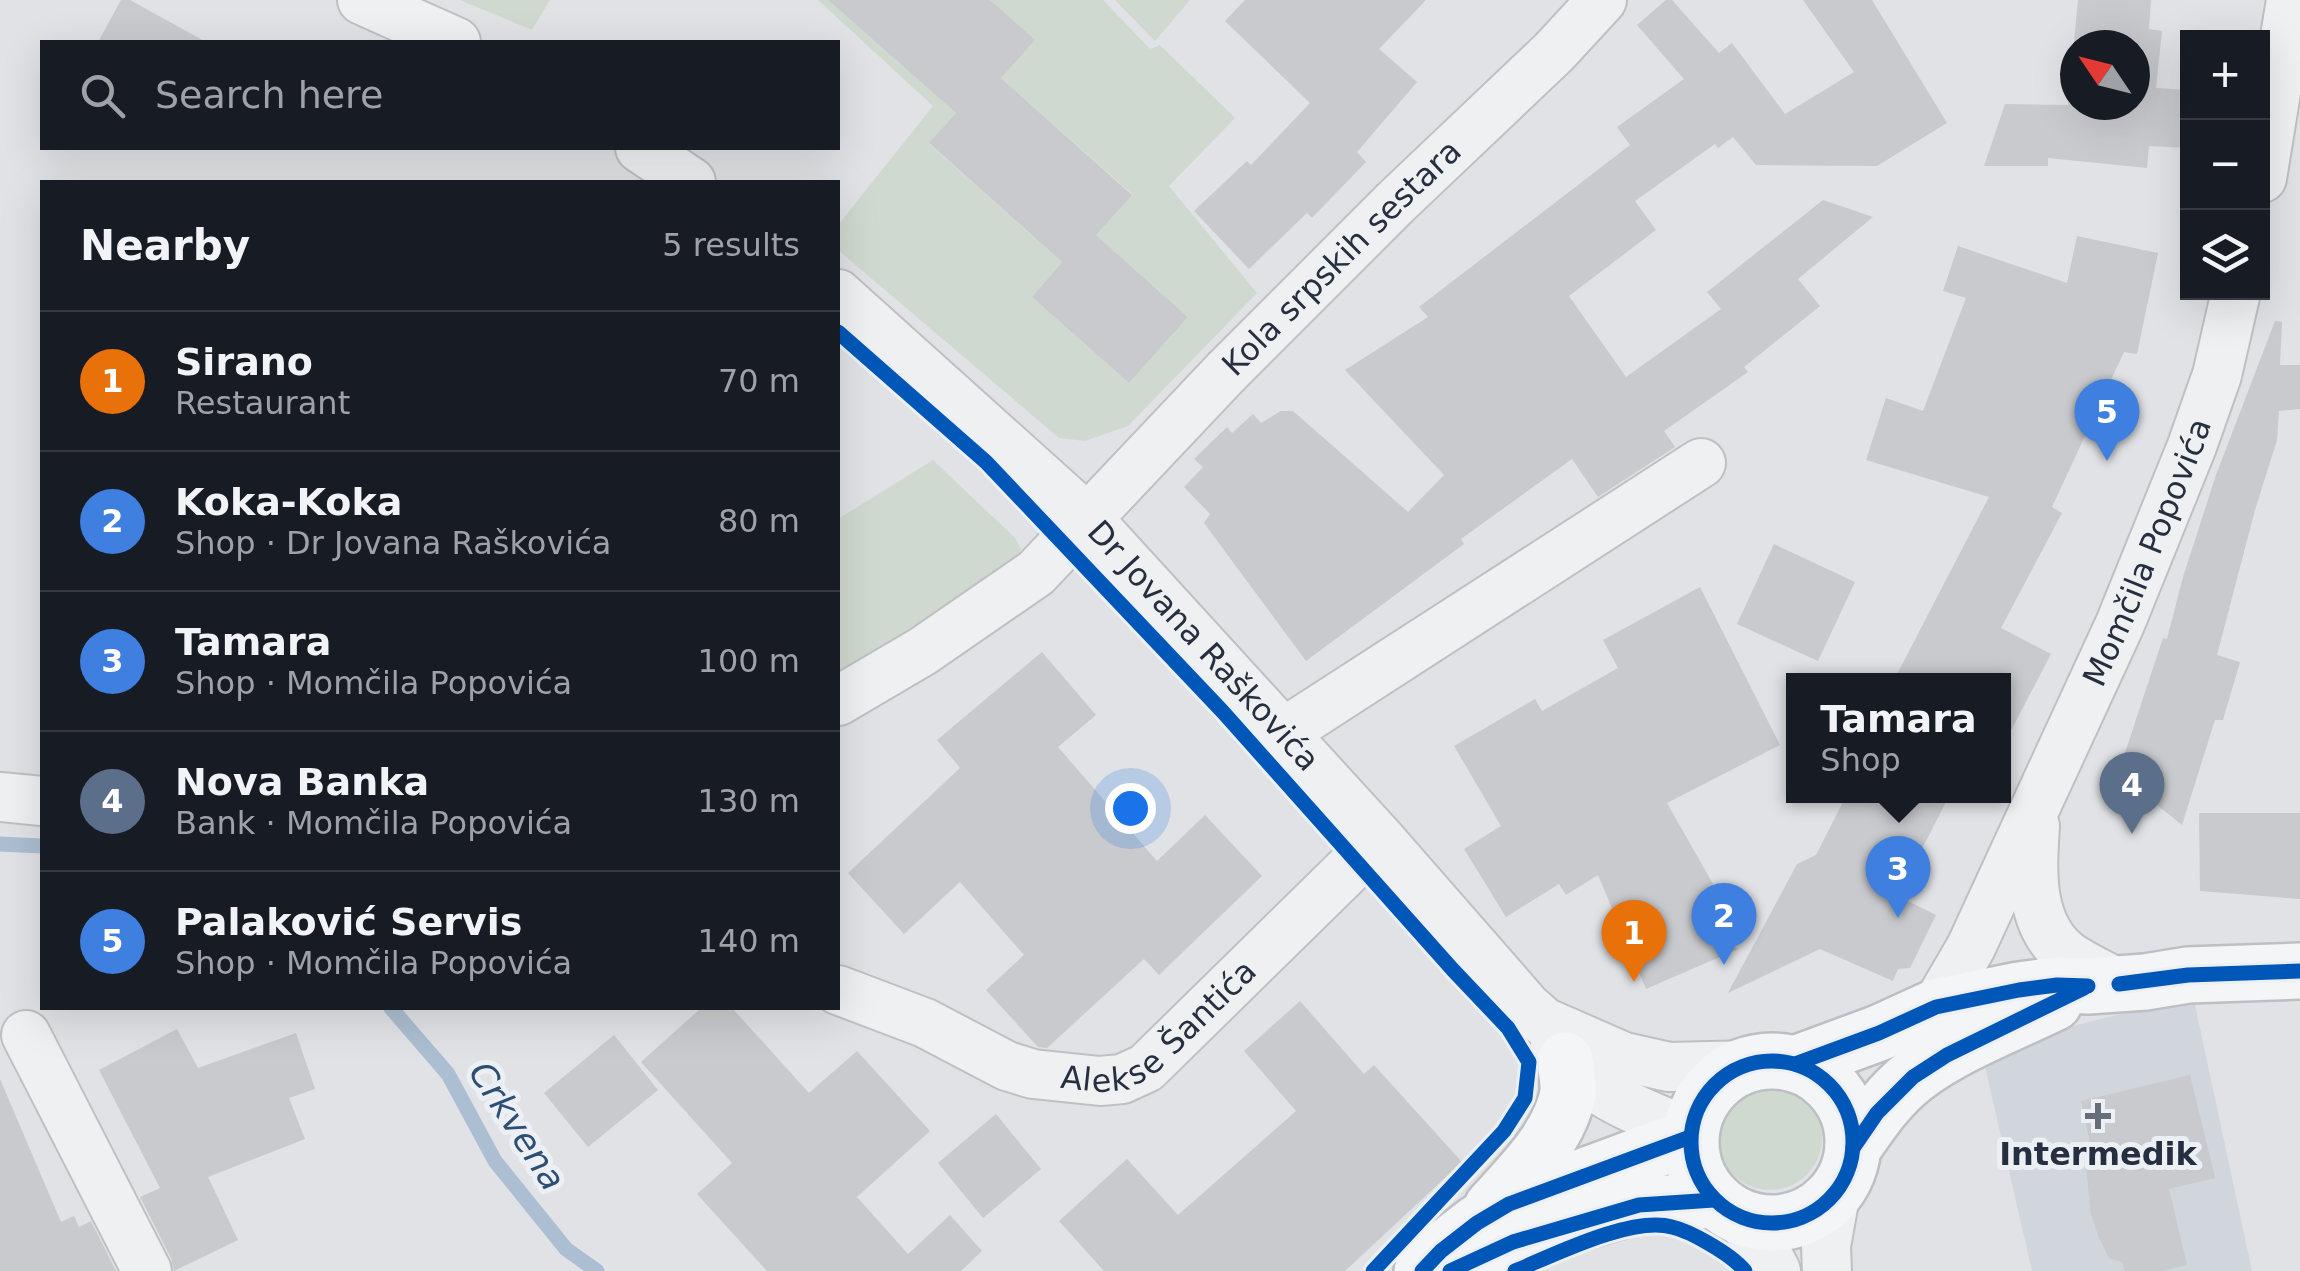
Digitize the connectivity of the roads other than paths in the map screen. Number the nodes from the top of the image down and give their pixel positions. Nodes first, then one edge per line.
1 (362, 0) edge
2 (1602, 0) edge
3 (2290, 0) edge
4 (452, 40) edge
5 (2270, 127) edge
6 (643, 150) edge
7 (687, 180) edge
8 (840, 296) edge
9 (2234, 300) edge
10 (1702, 463) dead end
11 (1087, 518) junction
12 (840, 700) edge
13 (1283, 733) junction
14 (0, 797) edge
15 (40, 800) edge
16 (2036, 802) junction
17 (1382, 841) junction
18 (2300, 971) edge
19 (2104, 985) junction
20 (840, 991) edge
21 (1936, 1007) junction
22 (26, 1035) dead end
23 (1554, 1041) junction
24 (1772, 1064) junction
25 (1691, 1135) junction
26 (1844, 1169) junction
27 (1726, 1208) junction
28 (1477, 1223) junction
29 (146, 1271) edge
30 (1422, 1271) edge
31 (1450, 1271) edge
32 (1776, 1271) edge
33 (1827, 1271) edge

1 - 4 street
2 - 11 street, Kola srpskih sestara
3 - 5 street
6 - 7 street
8 - 11 street, Dr Jovana Raškovića
9 - 16 street, Momčila Popovića
10 - 13 street
11 - 12 street
11 - 13 street, Dr Jovana Raškovića
13 - 17 street, Dr Jovana Raškovića
14 - 15 street
16 - 19 street, Momčila Popovića
16 - 21 street, Momčila Popovića
17 - 20 street, Alekse Šantića
17 - 23 street, Dr Jovana Raškovića
18 - 19 main road
19 - 21 main road
19 - 26 main road
21 - 24 main road
22 - 29 street
23 - 24 street, Dr Jovana Raškovića
23 - 25 street, Dr Jovana Raškovića
23 - 28 main road
24 - 25 main road
24 - 26 main road
25 - 27 main road
25 - 28 main road
26 - 27 main road
26 - 33 street
27 - 31 main road
27 - 32 street
28 - 30 main road

